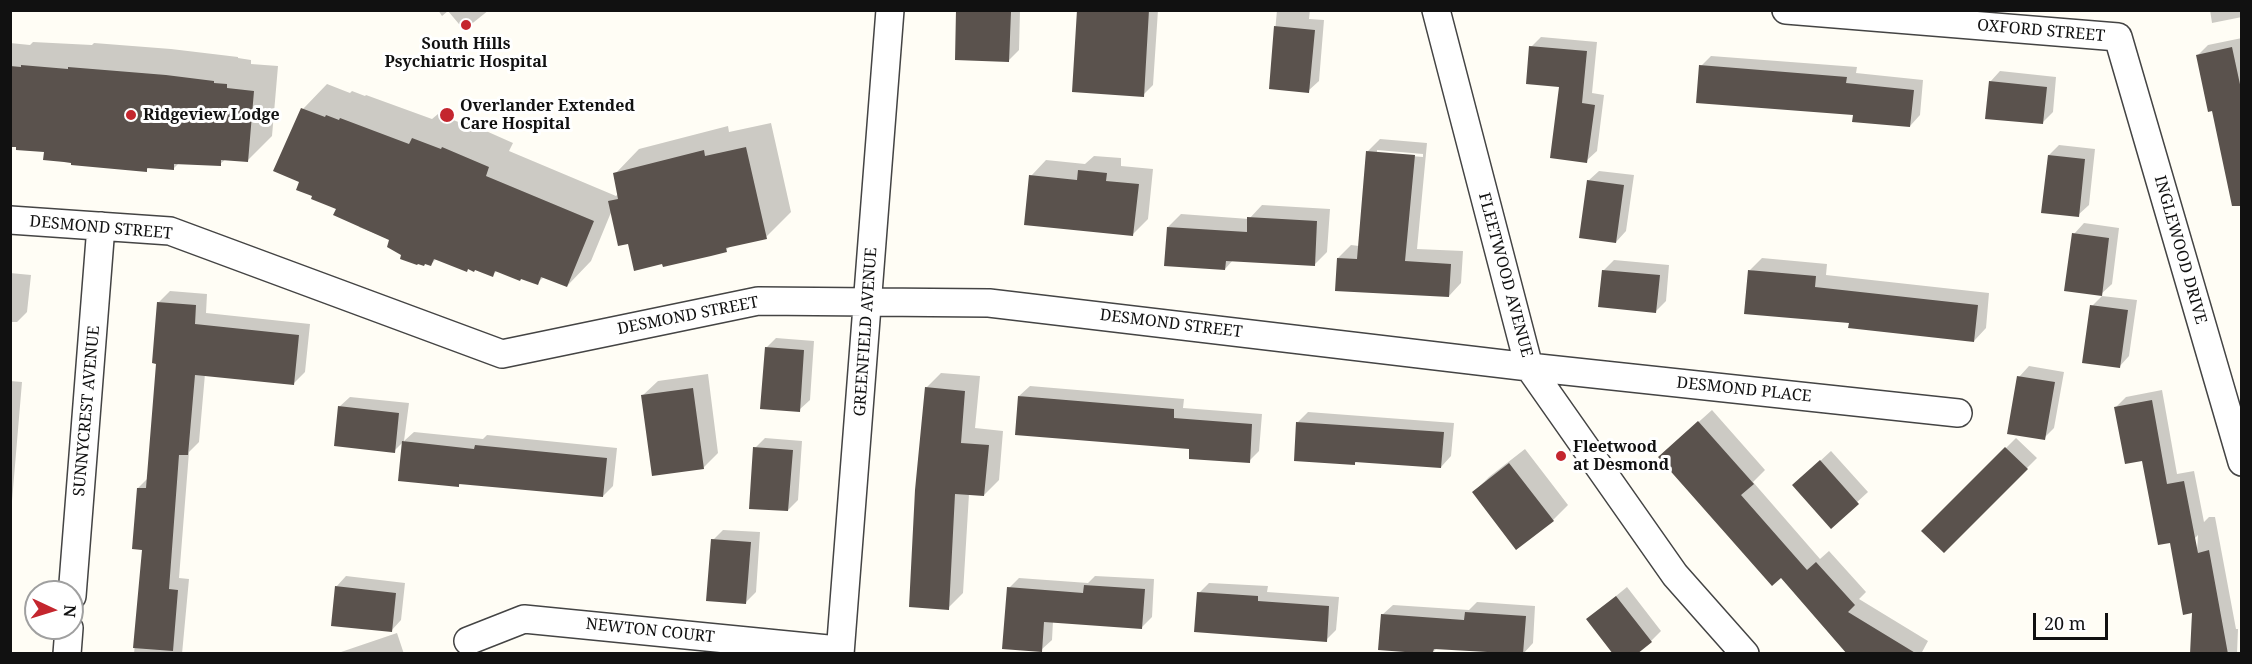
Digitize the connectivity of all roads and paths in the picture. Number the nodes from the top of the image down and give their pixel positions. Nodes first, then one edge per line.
1 (890, 10) edge
2 (1436, 10) edge
3 (1786, 10) edge
4 (2118, 37) joint
5 (10, 219) edge
6 (101, 226) junction
7 (868, 303) junction
8 (1529, 367) junction
9 (1958, 413) dead end
10 (2241, 462) edge
11 (73, 580) edge
12 (468, 641) dead end
13 (835, 654) edge
14 (840, 654) edge
15 (1744, 654) edge

1 - 7 street, GREENFIELD AVENUE
2 - 8 street, FLEETWOOD AVENUE
3 - 4 street, OXFORD STREET
4 - 10 street, INGLEWOOD DRIVE
5 - 6 street, DESMOND STREET
6 - 7 street, DESMOND STREET
6 - 11 street, SUNNYCREST AVENUE
7 - 8 street, DESMOND STREET
7 - 14 street, GREENFIELD AVENUE
8 - 9 street, DESMOND PLACE
8 - 15 street, FLEETWOOD AVENUE
12 - 13 street, NEWTON COURT

